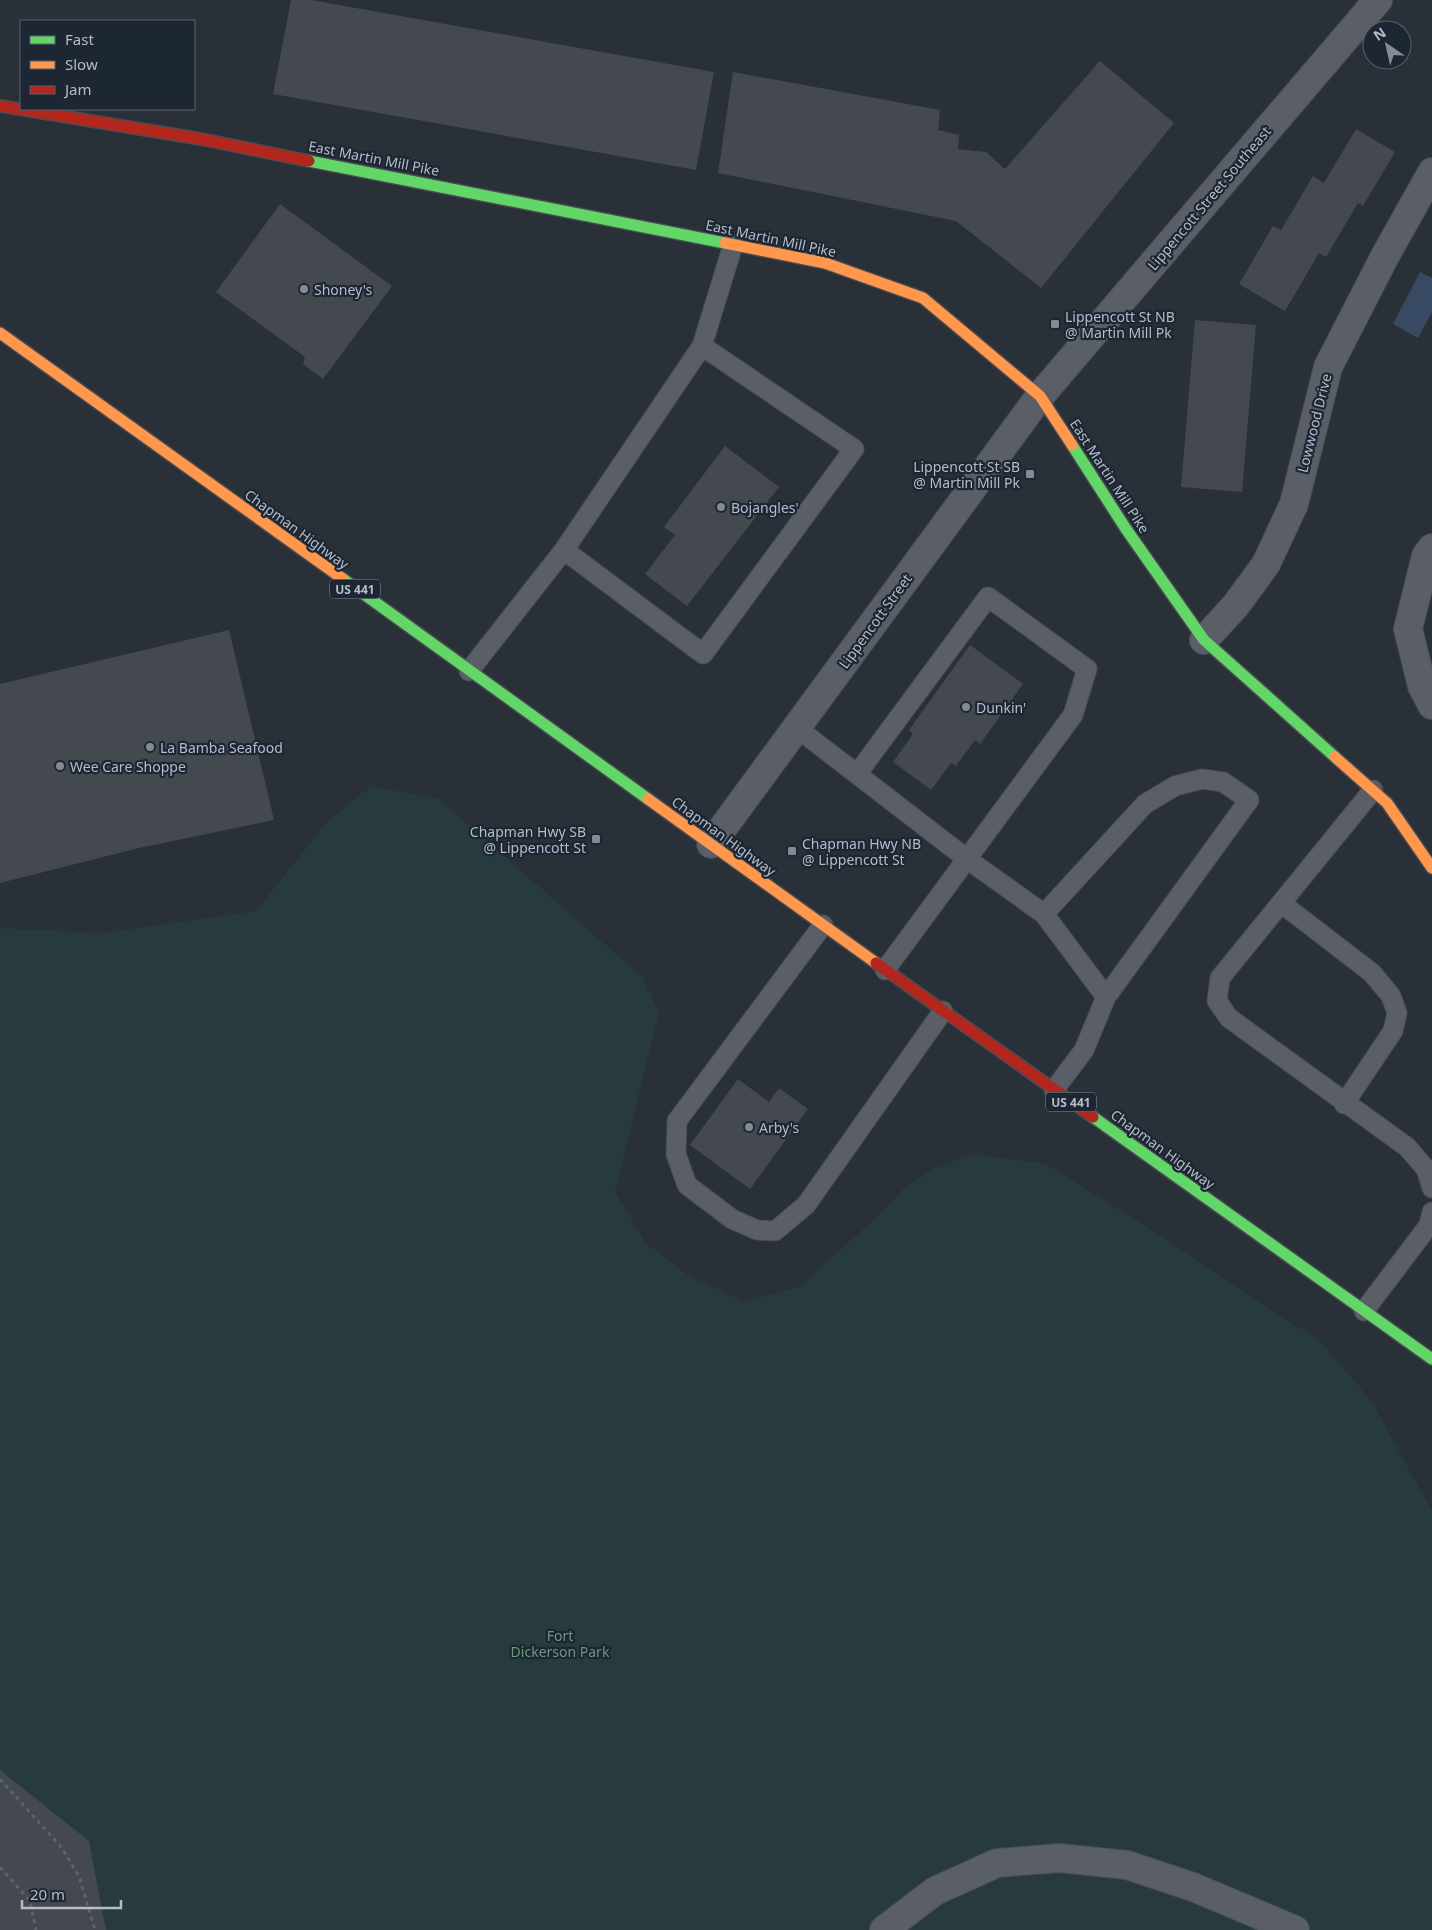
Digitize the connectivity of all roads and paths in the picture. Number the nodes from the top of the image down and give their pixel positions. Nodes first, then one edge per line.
1 (1378, 0) edge
2 (0, 106) edge
3 (20, 109) edge
4 (24, 110) edge
5 (1432, 172) edge
6 (733, 245) junction
7 (0, 334) edge
8 (702, 346) junction
9 (1040, 396) junction
10 (1432, 548) edge
11 (564, 550) junction
12 (1204, 640) junction
13 (469, 671) junction
14 (1432, 705) edge
15 (796, 728) junction
16 (856, 774) junction
17 (1373, 790) junction
18 (711, 844) junction
19 (967, 859) junction
20 (1431, 862) edge
21 (1281, 903) junction
22 (1044, 914) junction
23 (823, 925) junction
24 (885, 970) junction
25 (1106, 997) junction
26 (943, 1010) junction
27 (1054, 1090) junction
28 (1344, 1104) junction
29 (1432, 1188) edge
30 (1432, 1212) edge
31 (1364, 1311) junction
32 (1432, 1359) edge
33 (0, 1779) edge
34 (0, 1867) edge
35 (36, 1930) edge
36 (95, 1930) edge
37 (884, 1930) edge
38 (1294, 1930) edge

1 - 9 street, Lippencott Street Southeast
2 - 3 main road, East Martin Mill Pike
4 - 6 main road, East Martin Mill Pike
5 - 12 street, Lowwood Drive
6 - 8 lane
6 - 9 main road, East Martin Mill Pike
7 - 13 main road, Chapman Highway / US 441
8 - 11 lane
8 - 11 lane
9 - 12 main road, East Martin Mill Pike
9 - 15 street, Lippencott Street
10 - 14 street
11 - 13 lane
12 - 17 main road, East Martin Mill Pike
13 - 18 main road, Chapman Highway / US 441
15 - 16 lane
15 - 18 street, Lippencott Street
16 - 19 lane
16 - 19 lane
17 - 20 main road, East Martin Mill Pike
17 - 21 lane
18 - 23 main road, Chapman Highway / US 441
19 - 22 lane
19 - 24 lane
21 - 28 lane
21 - 28 lane
22 - 25 lane
22 - 25 lane
23 - 24 main road, Chapman Highway / US 441
23 - 26 lane
24 - 26 main road, Chapman Highway / US 441
25 - 27 lane
26 - 27 main road, Chapman Highway / US 441
27 - 31 main road, Chapman Highway / US 441
28 - 29 lane
30 - 31 lane
31 - 32 main road, Chapman Highway / US 441
33 - 36 path
34 - 35 path
37 - 38 street

